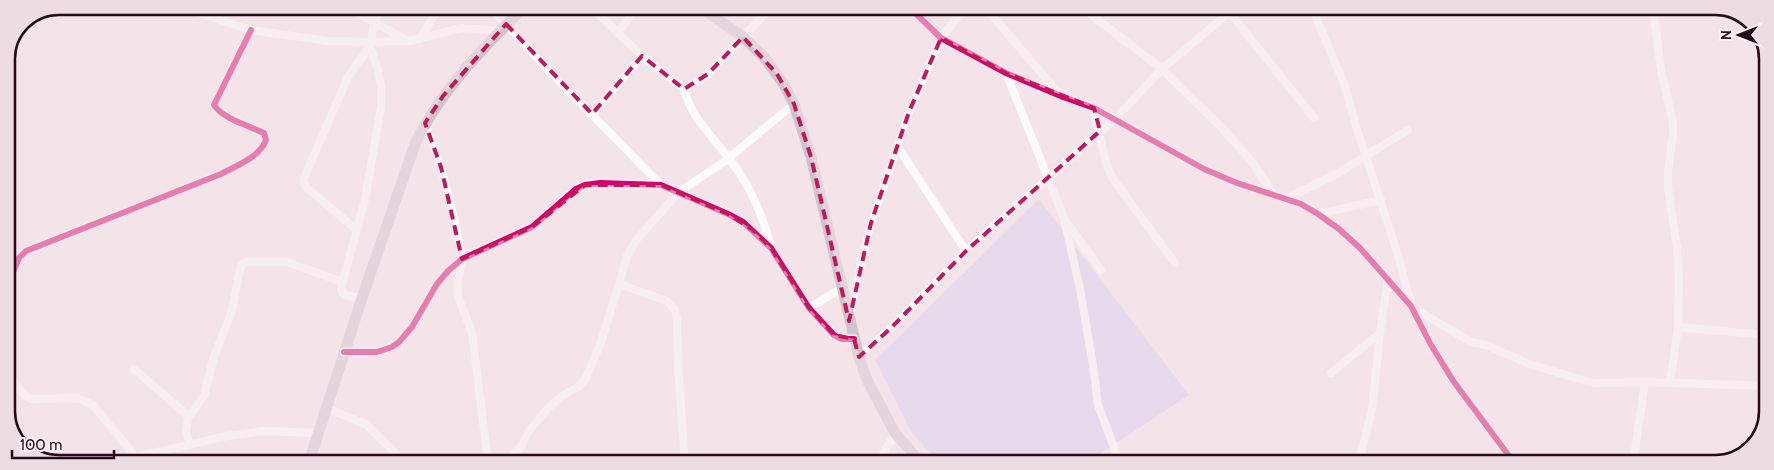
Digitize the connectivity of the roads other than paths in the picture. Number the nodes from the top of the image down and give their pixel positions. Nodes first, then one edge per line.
1 (205, 15) edge
2 (360, 15) edge
3 (378, 15) edge
4 (434, 15) edge
5 (495, 15) edge
6 (516, 15) edge
7 (599, 15) edge
8 (632, 15) edge
9 (711, 15) edge
10 (764, 15) edge
11 (917, 15) edge
12 (960, 15) edge
13 (992, 15) edge
14 (1091, 15) edge
15 (1227, 15) edge
16 (1237, 15) edge
17 (1315, 15) edge
18 (1654, 15) edge
19 (374, 23) junction
20 (503, 28) junction
21 (251, 30) junction
22 (617, 33) junction
23 (743, 37) junction
24 (941, 38) junction
25 (420, 39) junction
26 (409, 41) junction
27 (370, 44) junction
28 (642, 56) junction
29 (1162, 69) junction
30 (1006, 73) junction
31 (684, 89) junction
32 (1062, 97) junction
33 (794, 104) junction
34 (1094, 108) junction
35 (592, 114) junction
36 (1314, 118) dead end
37 (1115, 119) junction
38 (425, 123) junction
39 (1408, 130) dead end
40 (1100, 131) junction
41 (897, 146) junction
42 (1367, 156) junction
43 (729, 158) junction
44 (1047, 178) junction
45 (661, 185) junction
46 (679, 192) junction
47 (1274, 195) junction
48 (1286, 199) junction
49 (1381, 200) junction
50 (1318, 214) junction
51 (1064, 218) junction
52 (356, 230) junction
53 (771, 248) junction
54 (966, 251) junction
55 (462, 259) junction
56 (1175, 263) dead end
57 (15, 268) edge
58 (1101, 270) dead end
59 (1388, 280) junction
60 (342, 282) junction
61 (619, 284) junction
62 (842, 288) junction
63 (362, 298) junction
64 (809, 308) junction
65 (1413, 309) junction
66 (850, 318) junction
67 (1678, 327) junction
68 (1380, 333) junction
69 (1759, 334) edge
70 (854, 339) junction
71 (344, 352) junction
72 (858, 357) junction
73 (134, 369) dead end
74 (1331, 373) dead end
75 (1645, 382) junction
76 (1670, 383) junction
77 (15, 385) edge
78 (1759, 386) edge
79 (326, 408) junction
80 (188, 418) junction
81 (318, 433) junction
82 (896, 433) junction
83 (191, 445) junction
84 (134, 455) edge
85 (145, 455) edge
86 (311, 455) edge
87 (397, 455) edge
88 (487, 455) edge
89 (512, 455) edge
90 (684, 455) edge
91 (883, 455) edge
92 (914, 455) edge
93 (1117, 455) edge
94 (1361, 455) edge
95 (1508, 455) edge
96 (1634, 455) edge

1 - 21 street
2 - 19 street
3 - 19 street
4 - 25 street
5 - 20 street
6 - 20 street
7 - 22 street
8 - 22 street
9 - 23 street
10 - 23 street
11 - 24 street
12 - 24 street
13 - 32 street
14 - 29 street
15 - 29 street
16 - 36 street
17 - 42 street
18 - 67 street
19 - 26 street
19 - 27 street
20 - 25 street
20 - 35 street
20 - 38 street
21 - 27 street
21 - 57 street
22 - 28 street
23 - 31 street
23 - 33 street
24 - 30 street
24 - 41 street
25 - 26 street
26 - 27 street
27 - 52 street
27 - 52 street
28 - 31 street
28 - 35 street
29 - 37 street
29 - 47 street
30 - 32 street
30 - 44 street
31 - 43 street
32 - 34 street
33 - 43 street
33 - 62 street
34 - 37 street
34 - 40 street
35 - 45 street
37 - 40 street
37 - 47 street
38 - 55 street
38 - 63 street
39 - 42 street
40 - 44 street
40 - 56 street
41 - 54 street
41 - 66 street
42 - 48 street
42 - 49 street
43 - 46 street
43 - 53 street
44 - 51 street
44 - 54 street
45 - 46 street
45 - 55 street
46 - 53 street
46 - 61 street
47 - 48 street
48 - 50 street
49 - 50 street
49 - 65 street
50 - 59 street
51 - 58 street
51 - 93 street
52 - 60 street
53 - 64 street
54 - 72 street
55 - 71 street
55 - 88 street
59 - 65 street
59 - 68 street
60 - 63 street
60 - 80 street
61 - 89 street
61 - 90 street
62 - 64 street
62 - 66 street
63 - 71 street
64 - 70 street
65 - 75 street
65 - 95 street
66 - 70 street
67 - 69 street
67 - 76 street
68 - 74 street
68 - 94 street
70 - 72 street
71 - 79 street
72 - 82 street
73 - 80 street
75 - 76 street
75 - 96 street
76 - 78 street
77 - 84 street
79 - 81 street
79 - 87 street
80 - 83 street
81 - 83 street
81 - 86 street
82 - 91 street
82 - 92 street
83 - 85 street

